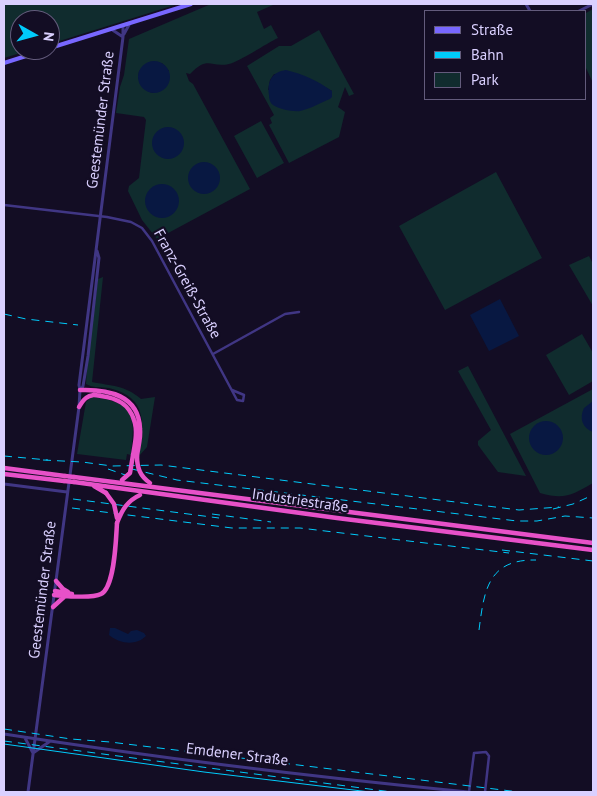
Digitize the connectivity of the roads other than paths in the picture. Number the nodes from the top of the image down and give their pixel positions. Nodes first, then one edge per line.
1 (191, 4) edge
2 (593, 4) edge
3 (581, 10) edge
4 (130, 23) junction
5 (123, 26) junction
6 (112, 29) junction
7 (123, 37) junction
8 (60, 45) edge
9 (4, 205) edge
10 (100, 216) junction
11 (299, 312) dead end
12 (213, 354) junction
13 (80, 390) junction
14 (232, 390) junction
15 (93, 395) junction
16 (79, 407) junction
17 (135, 456) junction
18 (4, 468) edge
19 (4, 474) edge
20 (64, 479) junction
21 (90, 482) junction
22 (4, 484) edge
23 (67, 492) junction
24 (198, 493) junction
25 (173, 495) junction
26 (118, 523) junction
27 (593, 543) edge
28 (593, 550) edge
29 (56, 581) junction
30 (55, 593) junction
31 (74, 595) junction
32 (65, 596) junction
33 (53, 607) junction
34 (4, 734) edge
35 (24, 737) junction
36 (35, 739) junction
37 (50, 741) junction
38 (33, 753) junction
39 (28, 792) edge
40 (468, 792) edge
41 (485, 792) edge

1 - 4 main road
2 - 3 street
4 - 5 main road
4 - 7 street
5 - 6 main road
5 - 7 street, Geestemünder Straße
6 - 7 street
6 - 8 main road
7 - 10 street, Geestemünder Straße
9 - 10 street
10 - 12 street, Franz-Greiß-Straße
10 - 13 street, Geestemünder Straße
11 - 12 street
12 - 14 street, Franz-Greiß-Straße
13 - 15 highway
13 - 16 street, Geestemünder Straße
13 - 17 highway
14 - 14 street, Franz-Greiß-Straße
15 - 16 highway
15 - 17 highway
16 - 23 street, Geestemünder Straße
17 - 21 highway, bridge
17 - 24 highway, bridge
18 - 20 highway, Industriestraße
19 - 20 highway, Industriestraße
20 - 21 highway, Industriestraße, bridge
21 - 24 highway, Industriestraße
21 - 25 highway, Industriestraße
21 - 26 highway, bridge
22 - 23 street
23 - 29 street, Geestemünder Straße
24 - 27 highway, Industriestraße
25 - 26 highway, bridge
25 - 28 highway, Industriestraße
26 - 31 highway
29 - 30 street, Geestemünder Straße
29 - 31 highway
30 - 31 highway
30 - 32 highway
30 - 33 street, Geestemünder Straße
31 - 32 highway
32 - 33 highway
33 - 36 street, Geestemünder Straße
34 - 35 street, Emdener Straße
35 - 36 street, Emdener Straße
35 - 38 street
36 - 37 street, Emdener Straße
36 - 38 street, Geestemünder Straße
37 - 38 street
37 - 40 street, Emdener Straße
38 - 39 street, Geestemünder Straße
40 - 41 street

